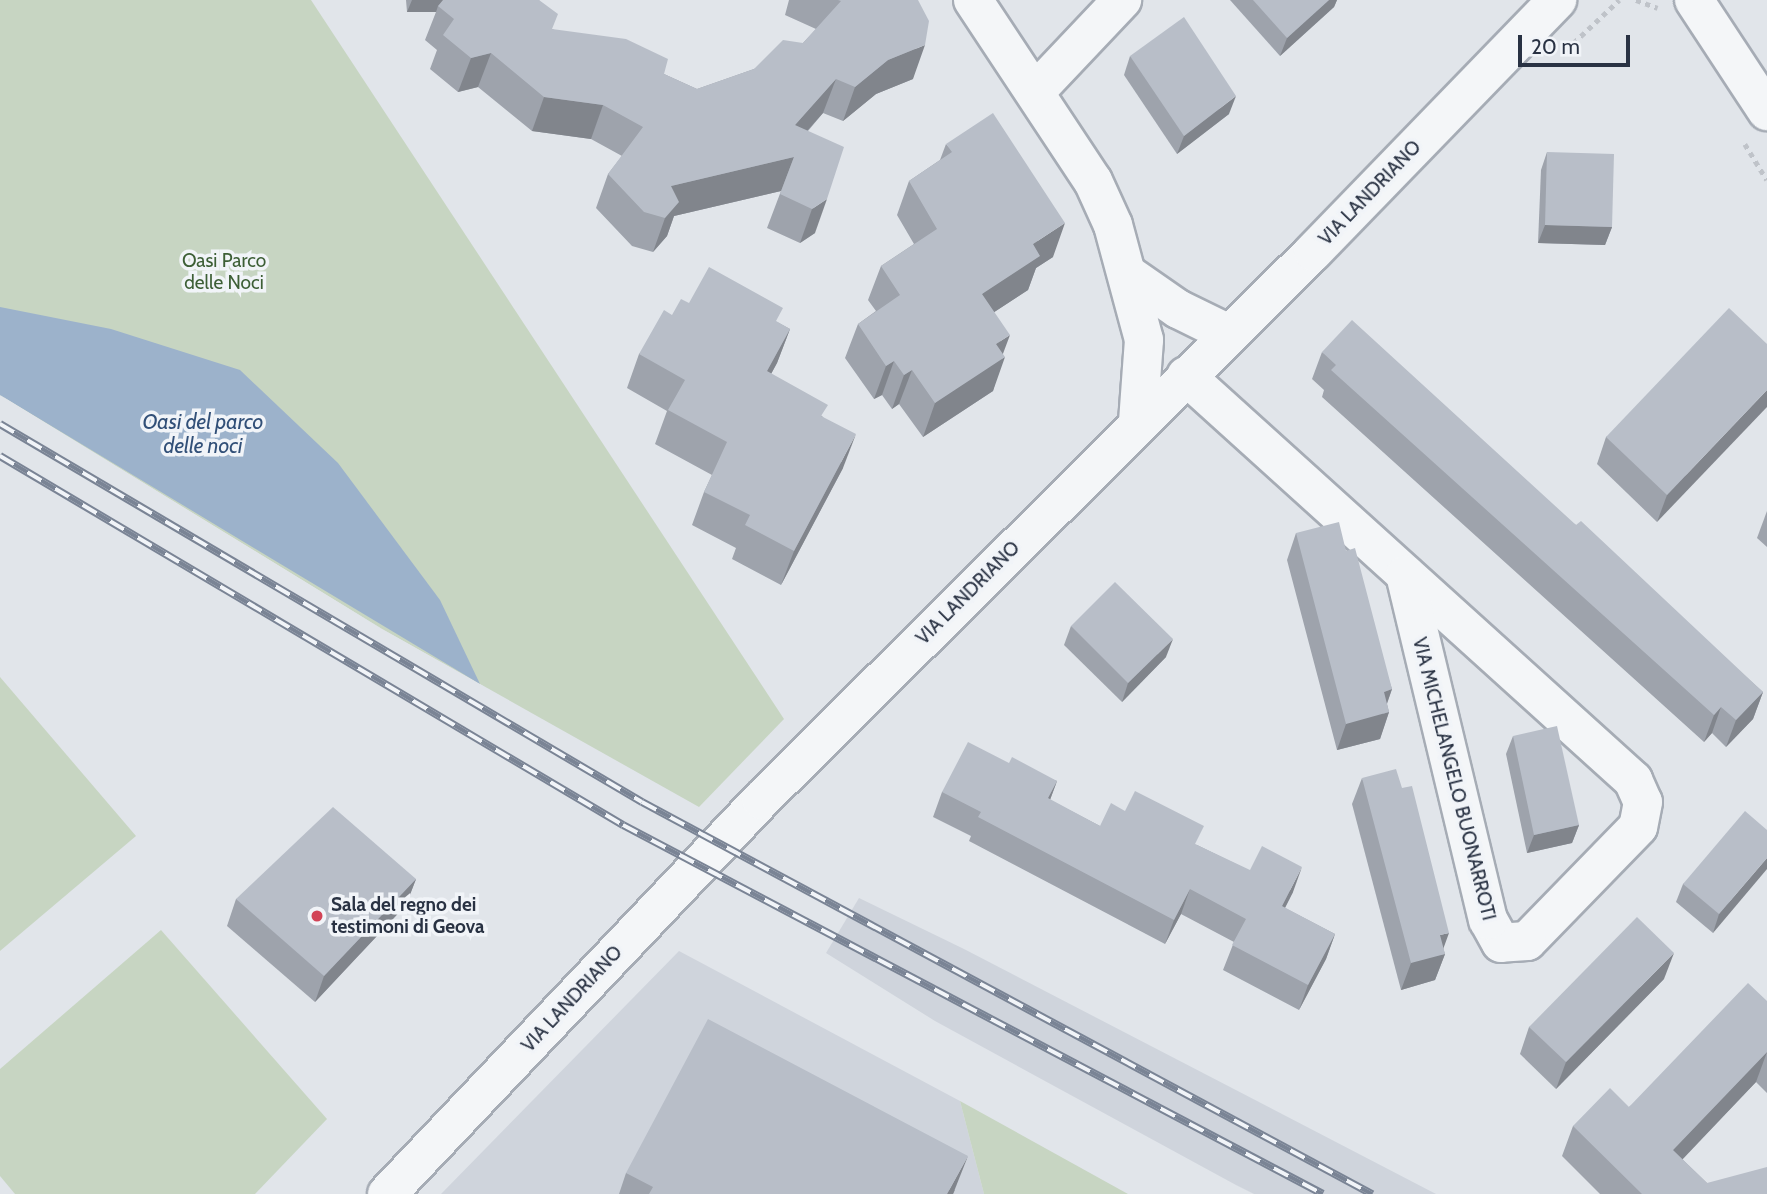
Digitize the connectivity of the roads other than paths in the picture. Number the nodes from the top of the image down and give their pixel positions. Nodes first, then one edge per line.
1 (973, 0) edge
2 (1122, 0) edge
3 (1557, 0) edge
4 (1694, 0) edge
5 (1035, 92) junction
6 (1767, 111) edge
7 (1129, 275) junction
8 (1228, 334) junction
9 (1186, 376) junction
10 (1138, 422) junction
11 (1405, 575) junction
12 (387, 1194) edge

1 - 5 street
2 - 5 street
3 - 8 street, VIA LANDRIANO
4 - 6 street
5 - 7 street
7 - 8 street
7 - 10 street
8 - 9 street, VIA LANDRIANO
9 - 10 street, VIA LANDRIANO
9 - 11 street, VIA MICHELANGELO BUONARROTI
10 - 12 street, VIA LANDRIANO
11 - 11 street, VIA MICHELANGELO BUONARROTI

